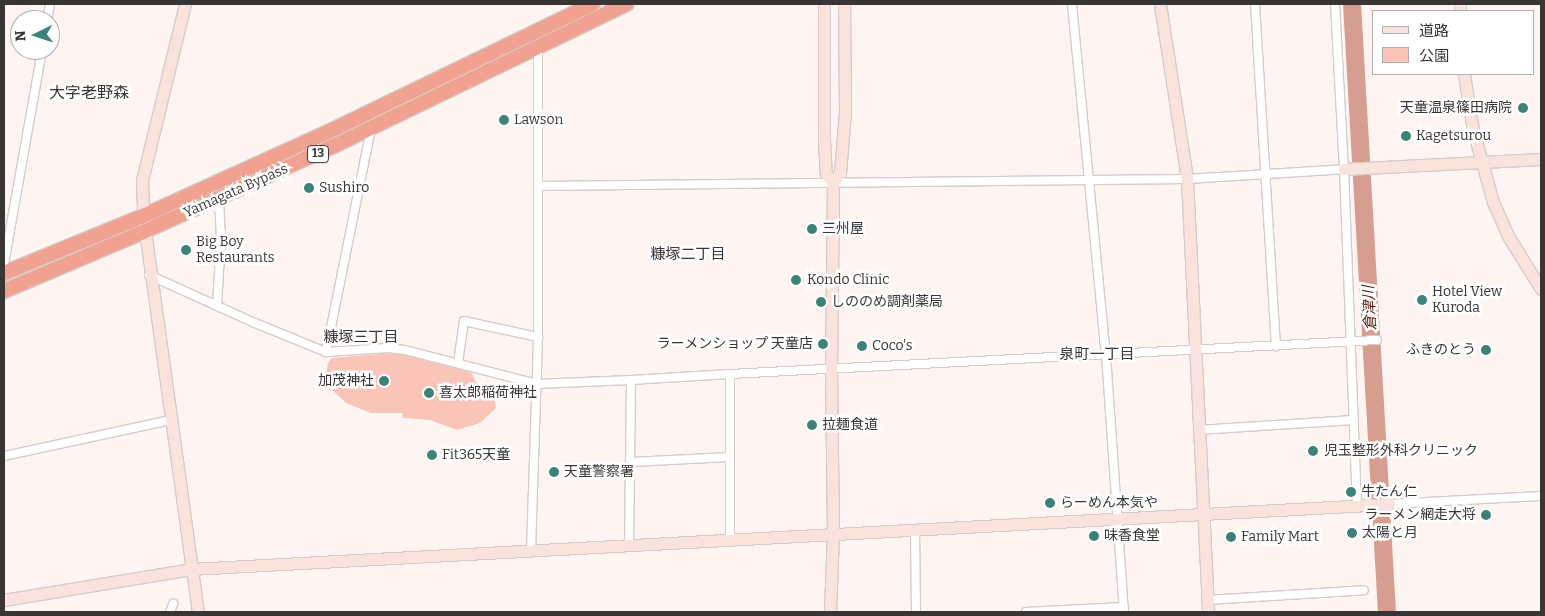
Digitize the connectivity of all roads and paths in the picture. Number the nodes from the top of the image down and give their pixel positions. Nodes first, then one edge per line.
1 (185, 4) edge
2 (593, 4) edge
3 (627, 4) edge
4 (824, 4) edge
5 (844, 4) edge
6 (1072, 4) edge
7 (1160, 4) edge
8 (1255, 4) edge
9 (1335, 4) edge
10 (538, 46) junction
11 (40, 60) edge
12 (1464, 75) edge
13 (371, 129) junction
14 (1541, 159) edge
15 (1480, 161) junction
16 (1344, 169) junction
17 (1265, 175) junction
18 (1187, 178) junction
19 (1088, 180) junction
20 (833, 183) junction
21 (539, 186) junction
22 (219, 199) junction
23 (142, 216) junction
24 (143, 232) junction
25 (4, 264) edge
26 (4, 273) edge
27 (149, 275) junction
28 (1541, 289) edge
29 (4, 292) edge
30 (217, 306) junction
31 (538, 337) junction
32 (1378, 340) dead end
33 (1353, 341) junction
34 (1276, 346) junction
35 (1195, 350) junction
36 (326, 352) junction
37 (1106, 355) junction
38 (458, 363) junction
39 (831, 370) junction
40 (730, 374) junction
41 (631, 380) junction
42 (537, 384) junction
43 (170, 420) junction
44 (1354, 420) junction
45 (1198, 430) junction
46 (4, 456) edge
47 (730, 457) junction
48 (630, 462) junction
49 (1541, 496) edge
50 (1389, 504) joint
51 (1360, 506) junction
52 (1202, 515) junction
53 (1116, 519) junction
54 (915, 530) junction
55 (833, 533) junction
56 (730, 540) junction
57 (629, 546) junction
58 (531, 550) junction
59 (191, 570) junction
60 (1364, 590) dead end
61 (4, 600) edge
62 (1207, 600) junction
63 (1123, 609) edge
64 (198, 612) edge
65 (830, 612) edge
66 (916, 612) edge
67 (1026, 612) edge
68 (1208, 612) edge

1 - 23 street
2 - 23 highway, Yamagata Bypass / 13
3 - 10 highway, Yamagata Bypass / 13
4 - 20 street
5 - 20 street
6 - 19 street
7 - 18 street
8 - 17 street
9 - 16 street
10 - 13 highway, Yamagata Bypass / 13
10 - 21 street
11 - 25 street
12 - 15 street
13 - 22 highway, Yamagata Bypass / 13
13 - 36 street
14 - 15 street
15 - 16 street
15 - 28 street
16 - 17 street
16 - 33 street
17 - 18 street
17 - 34 street
18 - 19 street
18 - 35 street
19 - 20 street
19 - 37 street
20 - 21 street
20 - 39 street
21 - 31 street
22 - 24 highway, Yamagata Bypass / 13
22 - 30 street
23 - 24 street
23 - 26 highway, Yamagata Bypass / 13
24 - 27 street
24 - 29 highway, Yamagata Bypass / 13
27 - 30 street
27 - 43 street
30 - 36 street
31 - 38 street
31 - 42 street
32 - 33 street
33 - 34 street
33 - 44 street
34 - 35 street
35 - 37 street
35 - 45 street
36 - 38 street
37 - 39 street
37 - 53 street
38 - 42 street
39 - 40 street
39 - 55 street
40 - 41 street
40 - 47 street
41 - 42 street
41 - 48 street
42 - 58 street
43 - 46 street
43 - 59 street
44 - 45 street
44 - 51 street
45 - 52 street
47 - 48 street
47 - 56 street
48 - 57 street
49 - 50 street
50 - 51 street
51 - 52 street
52 - 53 street
52 - 62 street
53 - 54 street
53 - 63 street
54 - 55 street
54 - 66 street
55 - 56 street
55 - 65 street
56 - 57 street
57 - 58 street
58 - 59 street
59 - 61 street
59 - 64 street
60 - 62 street
62 - 68 street
63 - 67 street

